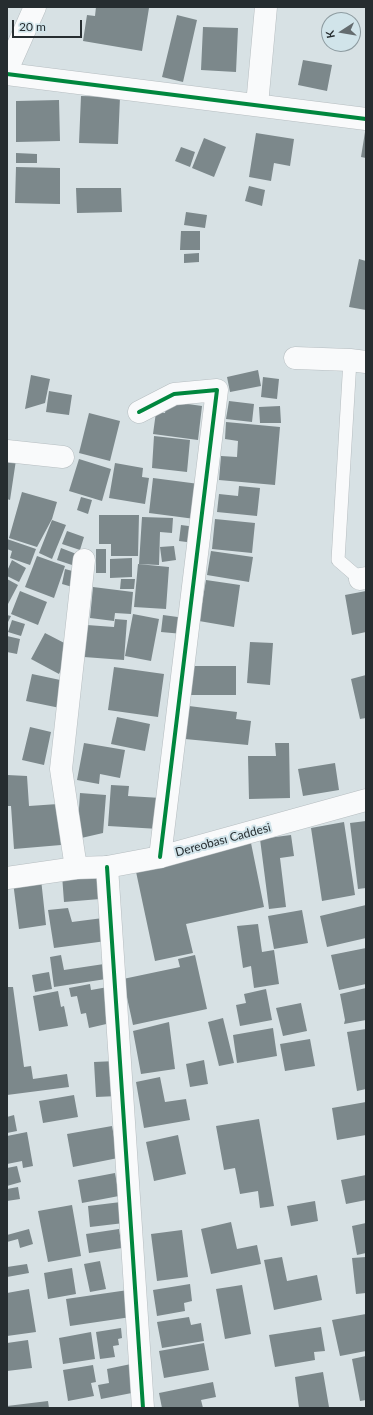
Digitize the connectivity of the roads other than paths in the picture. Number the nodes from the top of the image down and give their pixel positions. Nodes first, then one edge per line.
1 (34, 7) edge
2 (266, 7) edge
3 (7, 70) edge
4 (7, 74) edge
5 (257, 105) junction
6 (366, 119) edge
7 (295, 358) dead end
8 (358, 361) edge
9 (139, 412) dead end
10 (7, 451) edge
11 (63, 457) dead end
12 (84, 560) dead end
13 (363, 579) edge
14 (366, 800) edge
15 (160, 857) junction
16 (107, 867) junction
17 (76, 868) junction
18 (7, 878) edge
19 (143, 1408) edge

1 - 3 street
2 - 5 street
4 - 5 street
5 - 6 street
7 - 8 street
8 - 13 lane
9 - 15 street
10 - 11 street
12 - 17 street
14 - 15 street, Dereobası Caddesi
15 - 16 street, Dereobası Caddesi
16 - 17 street, Dereobası Caddesi
16 - 19 street
17 - 18 street, Dereobası Caddesi

